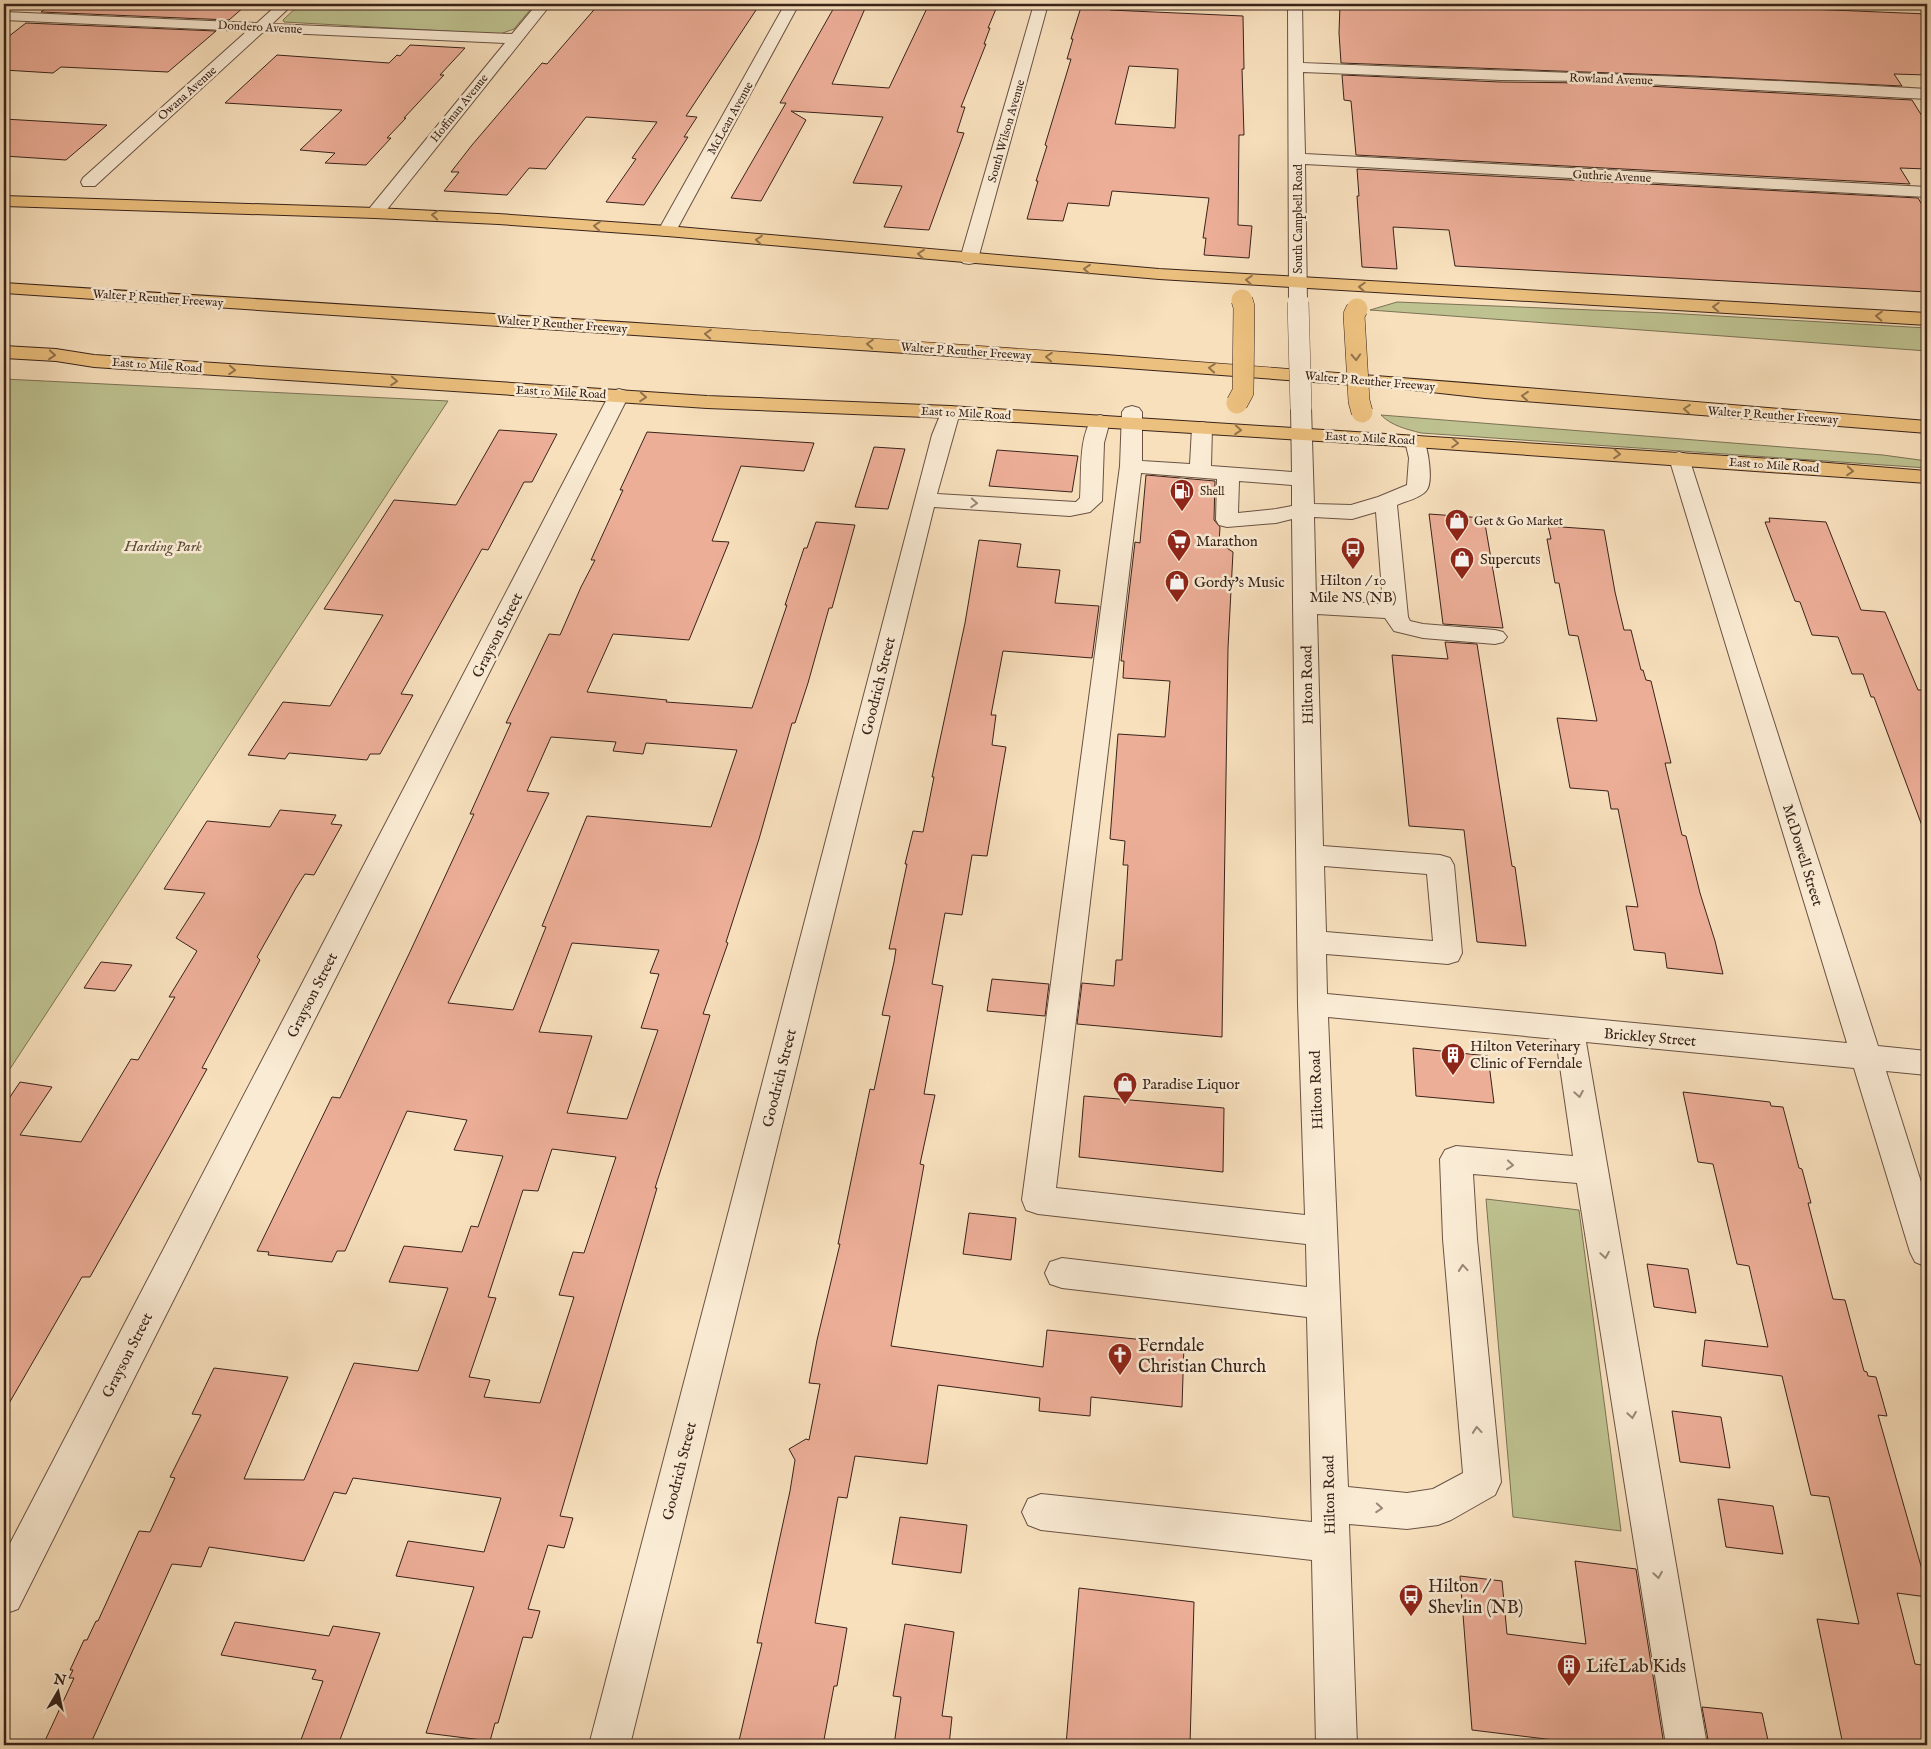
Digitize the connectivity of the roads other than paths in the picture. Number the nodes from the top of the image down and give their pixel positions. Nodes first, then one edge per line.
1 (286, 4) edge
2 (544, 4) edge
3 (792, 4) edge
4 (1041, 4) edge
5 (1295, 4) edge
6 (4, 16) edge
7 (260, 27) junction
8 (516, 39) junction
9 (1295, 67) junction
10 (1927, 94) edge
11 (1298, 159) junction
12 (89, 182) dead end
13 (1927, 192) edge
14 (4, 201) edge
15 (375, 213) junction
16 (667, 231) junction
17 (969, 259) junction
18 (1198, 276) junction
19 (1298, 283) junction
20 (4, 288) edge
21 (1654, 303) junction
22 (1927, 319) edge
23 (4, 352) edge
24 (620, 395) junction
25 (950, 412) junction
26 (1132, 417) junction
27 (1833, 420) junction
28 (1100, 421) junction
29 (1927, 422) edge
30 (1927, 427) edge
31 (1202, 428) junction
32 (1301, 434) junction
33 (1416, 440) junction
34 (1679, 458) junction
35 (1131, 466) junction
36 (1200, 472) junction
37 (1228, 474) junction
38 (1927, 478) edge
39 (1302, 479) junction
40 (925, 500) junction
41 (1386, 502) junction
42 (1303, 510) junction
43 (1305, 606) junction
44 (1396, 612) junction
45 (1496, 637) dead end
46 (1310, 854) junction
47 (1312, 942) junction
48 (1313, 1004) junction
49 (1570, 1029) junction
50 (1867, 1057) junction
51 (1927, 1063) edge
52 (1592, 1172) junction
53 (1322, 1231) junction
54 (1927, 1252) edge
55 (1062, 1273) dead end
56 (1324, 1304) junction
57 (1330, 1504) junction
58 (1041, 1512) dead end
59 (1330, 1543) junction
60 (4, 1595) edge
61 (609, 1745) edge
62 (1337, 1745) edge
63 (1686, 1745) edge

1 - 7 street, Owana Avenue
2 - 8 street, Hoffman Avenue
3 - 16 street, McLean Avenue
4 - 17 street, South Wilson Avenue
5 - 9 street, South Campbell Road
6 - 7 street, Dondero Avenue
7 - 8 street, Dondero Avenue
7 - 12 street, Owana Avenue
8 - 15 street, Hoffman Avenue
9 - 10 street, Rowland Avenue
9 - 11 street, South Campbell Road
11 - 13 street, Guthrie Avenue
11 - 19 street, South Campbell Road
14 - 15 main road
16 -> 15 main road
17 -> 16 main road
18 -> 17 main road
19 -> 18 main road
18 - 26 main road, bridge
21 -> 19 main road
19 - 32 street, South Campbell Road, bridge
27 -> 20 main road, Walter P Reuther Freeway
22 -> 21 main road
21 -> 33 main road, bridge
23 -> 24 main road, East 10 Mile Road
24 -> 25 main road, East 10 Mile Road
24 - 60 street, Grayson Street
25 - 26 main road
25 - 28 main road, East 10 Mile Road
25 - 40 street, Goodrich Street
26 - 28 main road, East 10 Mile Road
26 - 31 main road, East 10 Mile Road
26 - 35 street
27 - 29 main road
27 - 30 main road, Walter P Reuther Freeway
40 -> 28 street
31 -> 32 main road, East 10 Mile Road
31 - 36 street
32 - 33 main road, East 10 Mile Road
32 - 39 street, Hilton Road
33 -> 34 main road, East 10 Mile Road
33 - 41 street
34 -> 38 main road, East 10 Mile Road
34 - 50 street, McDowell Street
35 - 36 street
35 - 53 street
36 - 37 street
37 - 39 street
37 - 42 street
39 - 42 street, Hilton Road
40 - 61 street, Goodrich Street
41 - 42 street
41 - 44 street
42 - 43 street, Hilton Road
43 - 44 street
43 - 46 street, Hilton Road
44 - 45 street
46 - 47 street, Hilton Road
46 - 47 street
47 - 48 street, Hilton Road
48 - 49 street, Brickley Street
48 - 53 street, Hilton Road
49 - 50 street, Brickley Street
49 -> 52 street
50 - 51 street, Brickley Street
50 - 54 street, McDowell Street
57 -> 52 street
52 -> 63 street
53 - 56 street, Hilton Road
55 - 56 street
56 - 57 street, Hilton Road
57 - 59 street, Hilton Road
58 - 59 street
59 - 62 street, Hilton Road

